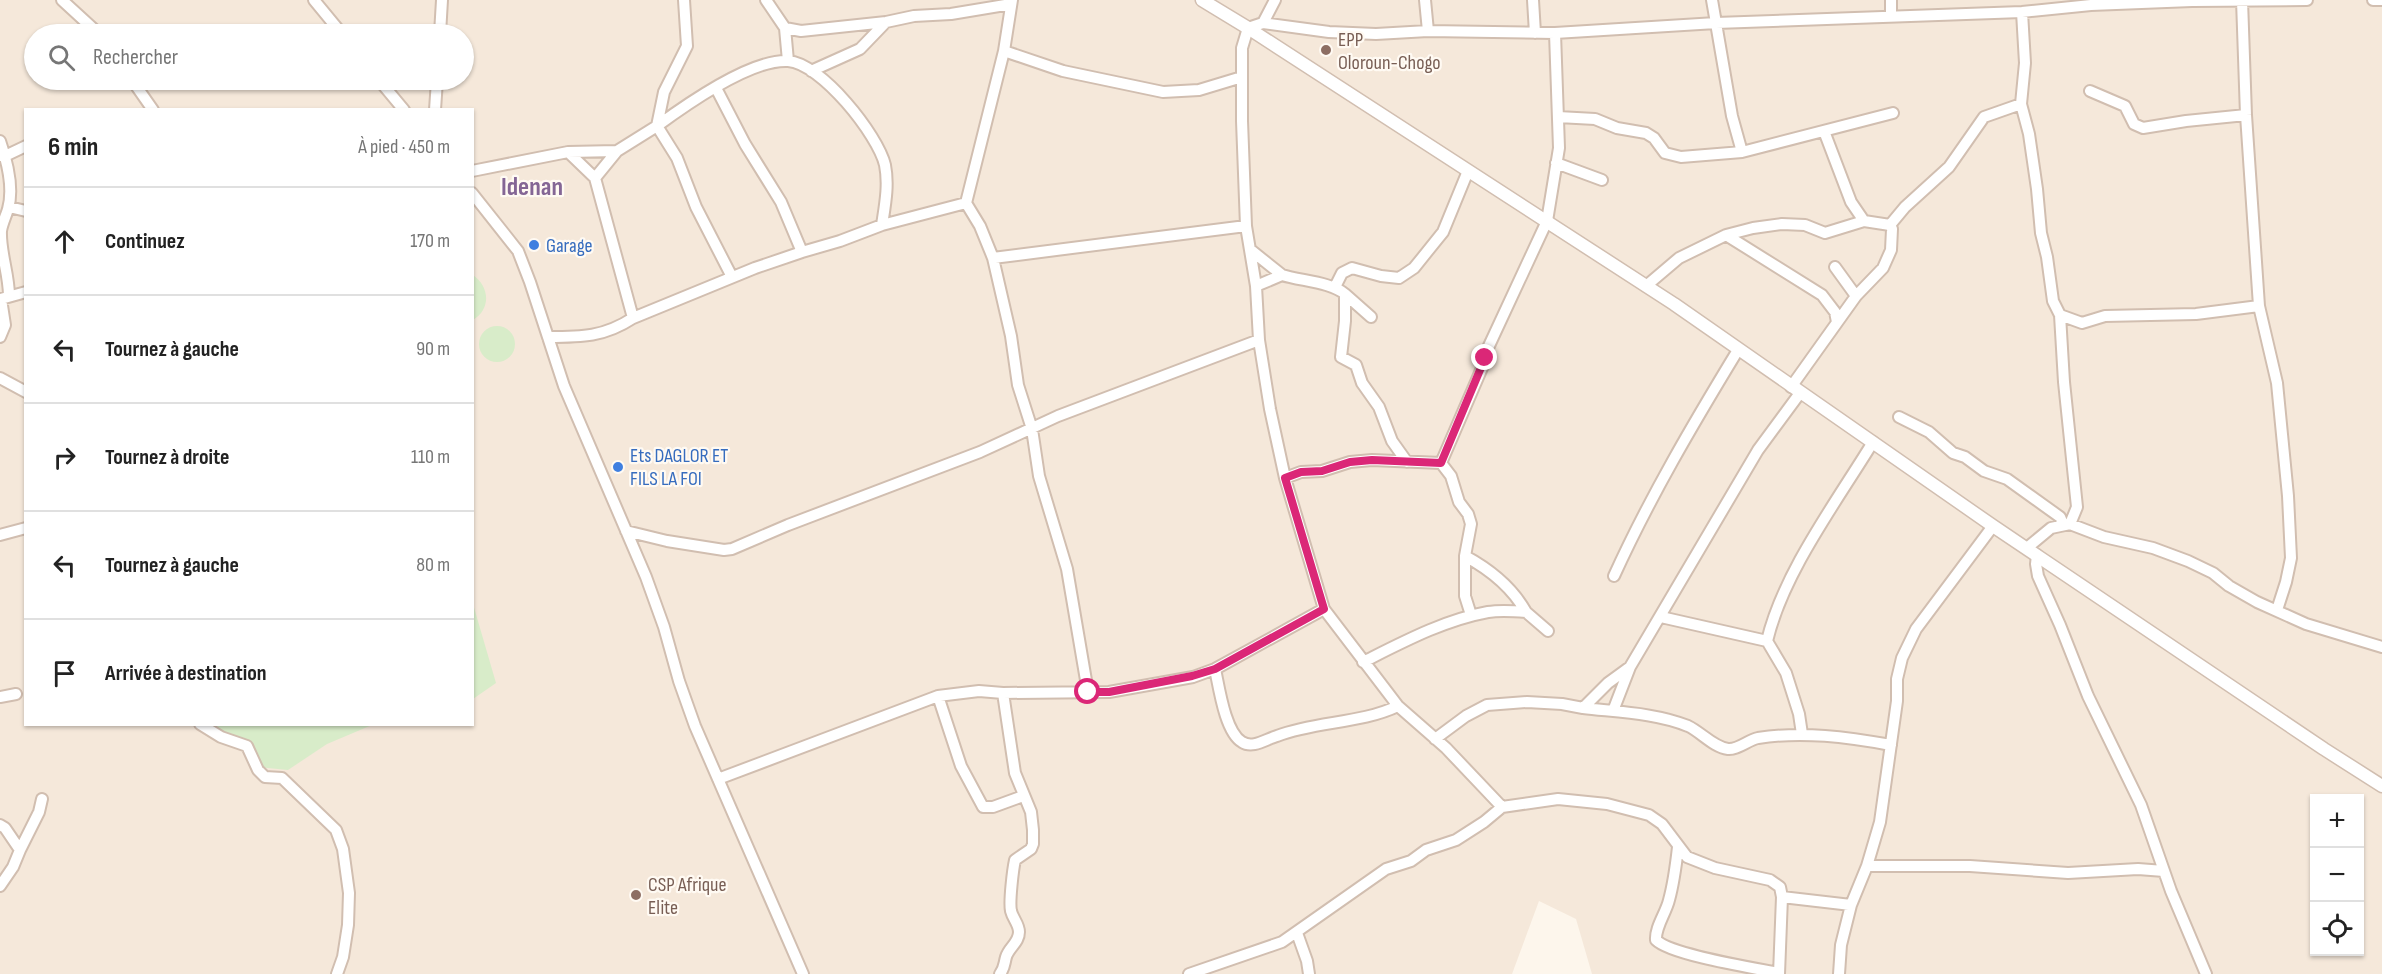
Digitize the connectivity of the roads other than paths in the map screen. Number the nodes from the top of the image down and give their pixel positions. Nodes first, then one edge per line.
1 (62, 0) edge
2 (314, 0) edge
3 (442, 0) edge
4 (684, 0) edge
5 (766, 0) edge
6 (1202, 0) edge
7 (1275, 0) edge
8 (1425, 0) edge
9 (1533, 0) edge
10 (1712, 0) edge
11 (1891, 0) edge
12 (2065, 0) edge
13 (2242, 0) edge
14 (2307, 0) edge
15 (2373, 0) edge
16 (2382, 0) edge
17 (2196, 1) edge
18 (1011, 2) edge
19 (2091, 3) edge
20 (2056, 10) junction
21 (2022, 12) junction
22 (1891, 17) junction
23 (886, 22) junction
24 (1716, 22) junction
25 (1263, 23) junction
26 (88, 24) edge
27 (334, 24) edge
28 (441, 24) edge
29 (785, 28) junction
30 (1248, 28) junction
31 (1428, 31) junction
32 (1535, 33) junction
33 (1555, 33) junction
34 (1004, 51) junction
35 (788, 61) junction
36 (811, 71) junction
37 (1242, 77) junction
38 (716, 88) junction
39 (139, 90) edge
40 (387, 90) edge
41 (436, 90) edge
42 (2090, 91) dead end
43 (2021, 104) junction
44 (152, 108) edge
45 (402, 108) edge
46 (435, 108) edge
47 (1893, 113) dead end
48 (2246, 115) junction
49 (1558, 117) junction
50 (657, 126) junction
51 (1824, 131) junction
52 (0, 141) edge
53 (24, 147) edge
54 (617, 151) junction
55 (568, 152) junction
56 (1742, 152) junction
57 (3, 156) edge
58 (1556, 163) junction
59 (474, 171) edge
60 (1468, 171) junction
61 (595, 178) junction
62 (1602, 180) dead end
63 (474, 196) edge
64 (966, 202) junction
65 (9, 207) junction
66 (24, 211) edge
67 (1547, 221) junction
68 (1864, 221) junction
69 (882, 225) junction
70 (1890, 225) junction
71 (1246, 226) junction
72 (1726, 235) junction
73 (1252, 251) junction
74 (802, 252) junction
75 (993, 258) junction
76 (1835, 267) dead end
77 (1282, 275) junction
78 (732, 278) junction
79 (1256, 286) junction
80 (1646, 286) junction
81 (1335, 287) junction
82 (24, 292) edge
83 (1345, 294) junction
84 (9, 296) junction
85 (1856, 296) junction
86 (2259, 306) junction
87 (2060, 315) junction
88 (1371, 317) dead end
89 (633, 318) junction
90 (1837, 322) junction
91 (0, 337) edge
92 (548, 337) junction
93 (1259, 340) junction
94 (1738, 350) junction
95 (0, 378) edge
96 (24, 390) edge
97 (1796, 390) junction
98 (1899, 417) dead end
99 (1032, 429) junction
100 (1873, 442) junction
101 (1407, 462) junction
102 (1441, 463) junction
103 (1285, 478) junction
104 (2067, 524) junction
105 (1992, 526) junction
106 (24, 529) edge
107 (626, 531) junction
108 (0, 535) edge
109 (2032, 551) junction
110 (1465, 556) junction
111 (1614, 576) dead end
112 (1324, 609) junction
113 (2277, 610) junction
114 (1526, 612) junction
115 (1471, 615) junction
116 (1661, 617) junction
117 (1548, 631) dead end
118 (1767, 641) junction
119 (2382, 647) edge
120 (1363, 662) junction
121 (1630, 667) junction
122 (1215, 669) junction
123 (1088, 692) junction
124 (1003, 693) junction
125 (16, 694) dead end
126 (938, 696) junction
127 (0, 697) edge
128 (1398, 706) junction
129 (1583, 708) junction
130 (1613, 711) junction
131 (203, 726) edge
132 (1802, 734) junction
133 (1435, 739) junction
134 (1891, 745) junction
135 (718, 779) junction
136 (2382, 786) edge
137 (1023, 796) junction
138 (42, 799) dead end
139 (1502, 807) junction
140 (0, 825) edge
141 (1678, 847) junction
142 (20, 850) junction
143 (1867, 866) junction
144 (2164, 871) junction
145 (0, 886) edge
146 (1782, 897) junction
147 (1851, 905) junction
148 (1297, 933) junction
149 (337, 974) edge
150 (803, 974) edge
151 (1000, 974) edge
152 (1189, 974) edge
153 (1309, 974) edge
154 (1779, 974) edge
155 (1839, 974) edge
156 (2206, 974) edge

1 - 26 street
2 - 27 street
3 - 28 street
4 - 50 street
5 - 29 street
6 - 30 street
7 - 25 street
8 - 31 street
9 - 32 street
10 - 24 street
11 - 22 street
12 - 20 street
13 - 14 street
13 - 17 street
13 - 48 street
15 - 16 street
17 - 19 street
18 - 23 street
18 - 34 street
19 - 20 street
20 - 21 street
21 - 22 street
21 - 43 street
22 - 24 street
23 - 29 street
23 - 36 street
24 - 33 street
24 - 56 street
25 - 30 street
25 - 31 street
29 - 35 street
30 - 37 street
30 - 60 street
31 - 32 street
32 - 33 street
33 - 49 street
34 - 37 street
34 - 64 street
35 - 36 street
35 - 38 street
36 - 69 street
37 - 71 street
38 - 50 street
38 - 74 street
39 - 44 street
40 - 45 street
41 - 46 street
42 - 48 street
43 - 70 street
43 - 87 street
47 - 51 street
48 - 86 street
49 - 56 street
49 - 58 street
50 - 54 street
50 - 78 street
51 - 56 street
51 - 68 street
52 - 57 street
53 - 57 street
54 - 55 street
54 - 61 street
55 - 59 street
55 - 61 street
57 - 65 street
58 - 62 street
58 - 67 street
60 - 67 street
60 - 81 street
61 - 89 street
63 - 92 street
64 - 69 street
64 - 75 street
65 - 66 street
65 - 84 street
67 - 80 street
67 - 102 street
68 - 70 street
68 - 72 street
69 - 74 street
70 - 85 street
71 - 73 street
71 - 75 street
72 - 80 street
72 - 90 street
73 - 77 street
73 - 79 street
74 - 78 street
75 - 99 street
76 - 85 street
77 - 79 street
77 - 81 street
78 - 89 street
79 - 93 street
80 - 94 street
81 - 83 street
82 - 84 street
83 - 88 street
83 - 101 street
84 - 91 street
85 - 90 street
86 - 87 street
86 - 113 street
87 - 104 street
89 - 92 street
90 - 97 street
92 - 107 street
93 - 99 street
93 - 103 street
94 - 97 street
94 - 111 street
95 - 96 street
97 - 100 street
97 - 116 street
98 - 104 street
99 - 107 street
99 - 123 street
100 - 105 street
100 - 118 street
101 - 102 street
101 - 103 street
102 - 110 street
103 - 112 street
104 - 109 street
104 - 113 street
105 - 109 street
105 - 134 street
106 - 108 street
107 - 135 street
109 - 136 street
109 - 144 street
110 - 114 street
110 - 115 street
112 - 120 street
112 - 122 street
113 - 119 street
114 - 115 street
114 - 117 street
115 - 120 street
116 - 118 street
116 - 121 street
118 - 132 street
120 - 128 street
121 - 129 street
121 - 130 street
122 - 123 street
122 - 128 street
123 - 124 street
124 - 126 street
124 - 137 street
125 - 127 street
126 - 135 street
126 - 137 street
128 - 133 street
129 - 130 street
129 - 133 street
130 - 132 street
131 - 149 street
132 - 134 street
133 - 139 street
134 - 143 street
135 - 150 street
137 - 151 street
138 - 142 street
139 - 141 street
139 - 148 street
140 - 142 street
141 - 146 street
141 - 154 street
142 - 145 street
143 - 144 street
143 - 147 street
144 - 156 street
146 - 147 street
146 - 154 street
147 - 155 street
148 - 152 street
148 - 153 street

